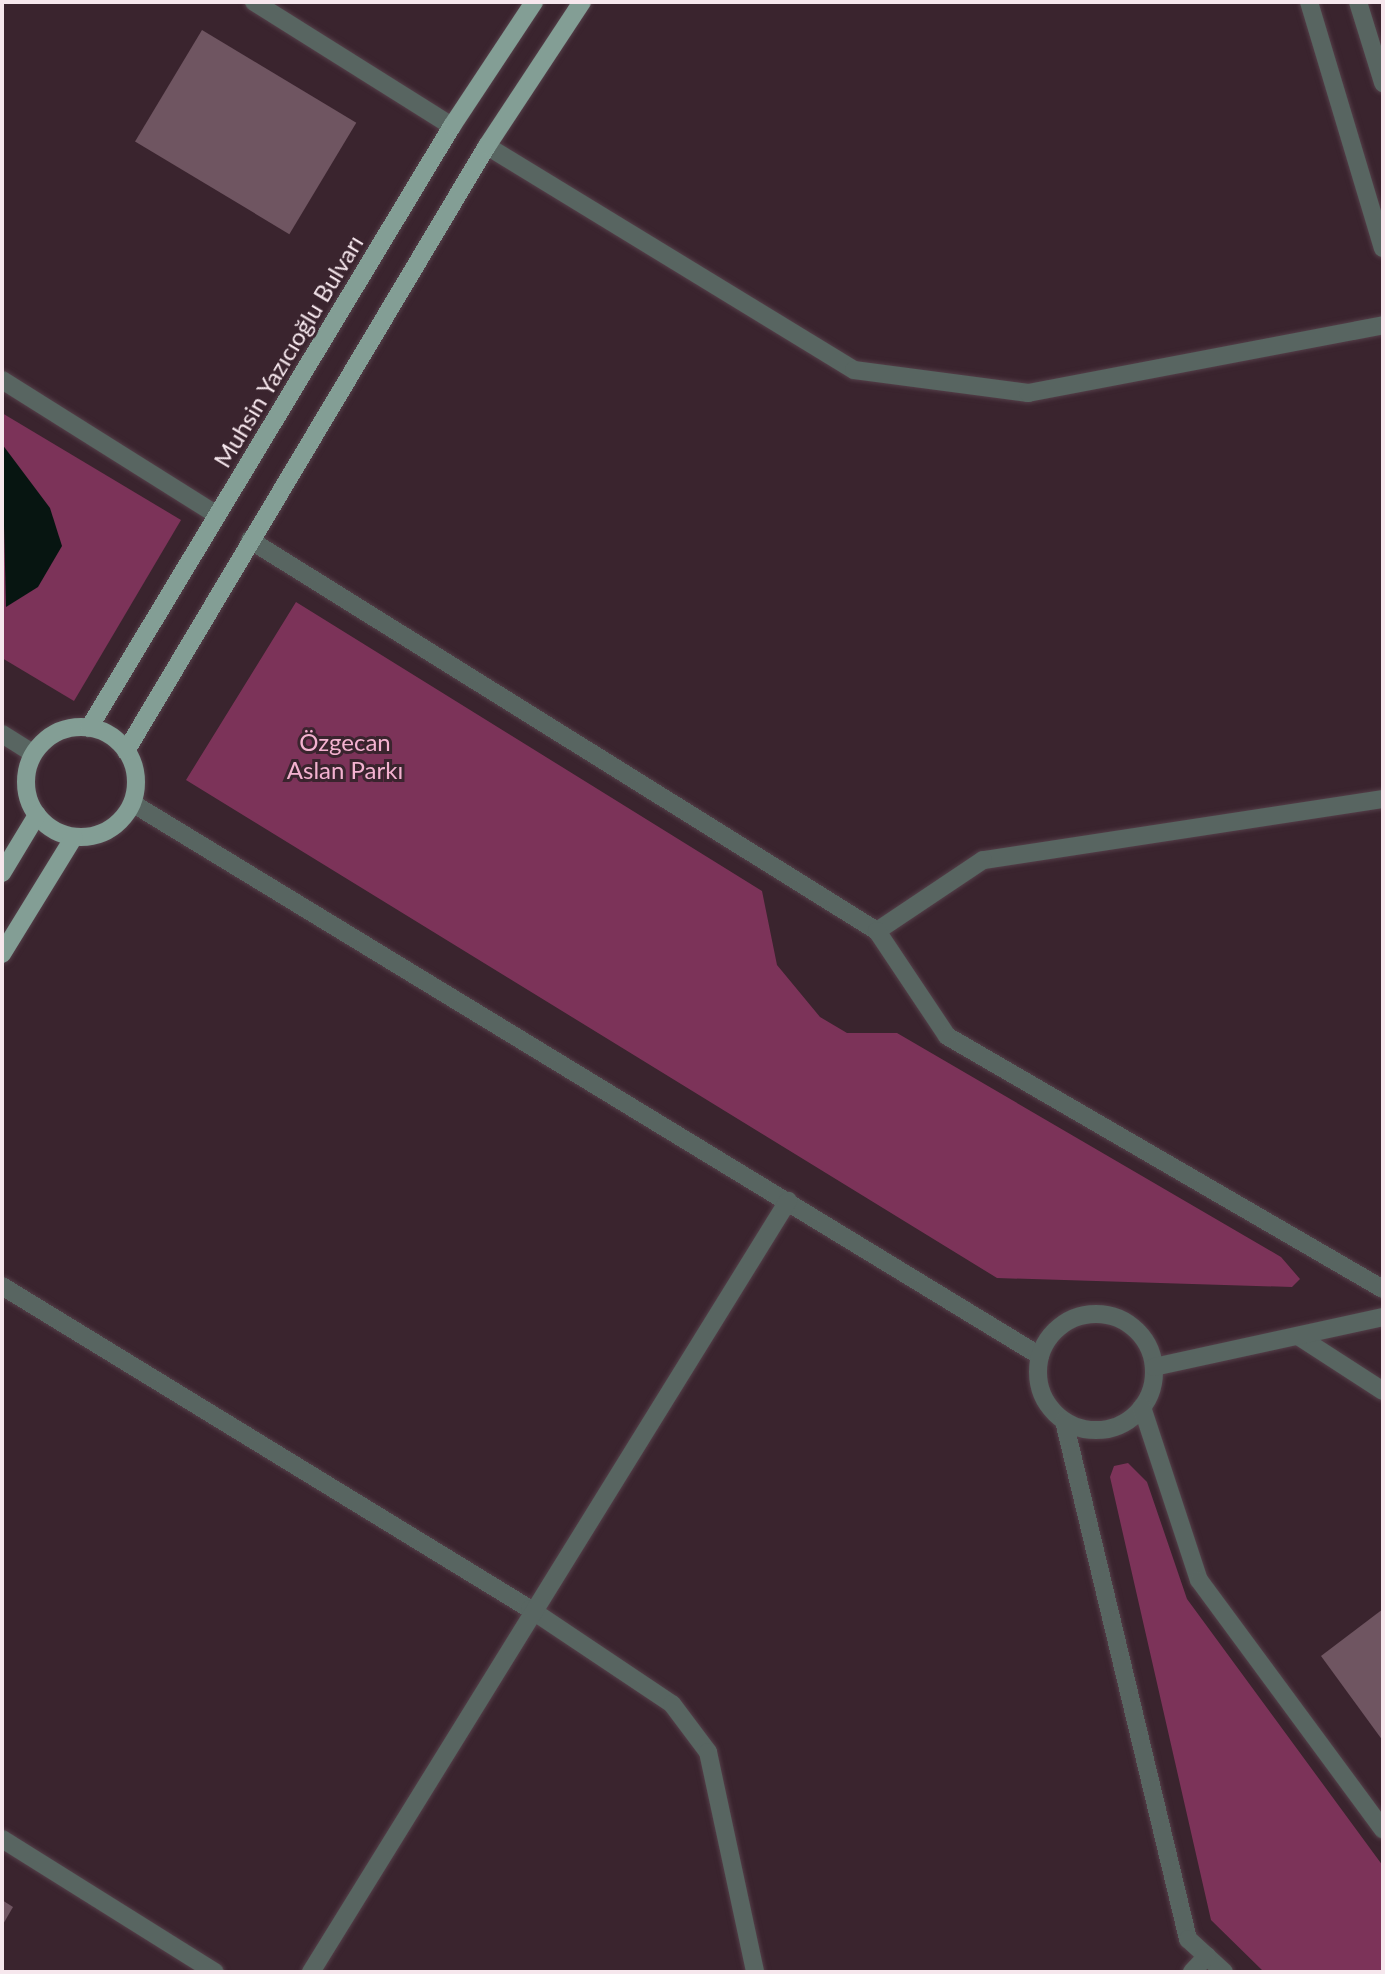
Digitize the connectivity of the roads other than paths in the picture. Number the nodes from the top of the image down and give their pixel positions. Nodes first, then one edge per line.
1 (254, 2) edge
2 (534, 2) edge
3 (582, 2) edge
4 (1309, 2) edge
5 (1358, 2) edge
6 (1383, 83) edge
7 (452, 126) junction
8 (487, 146) junction
9 (1383, 248) edge
10 (1383, 324) edge
11 (2, 380) edge
12 (217, 515) junction
13 (250, 540) junction
14 (89, 728) junction
15 (2, 734) edge
16 (126, 751) junction
17 (33, 753) junction
18 (1383, 799) edge
19 (132, 803) junction
20 (37, 815) junction
21 (74, 837) junction
22 (2, 873) edge
23 (877, 931) junction
24 (2, 954) edge
25 (788, 1201) junction
26 (2, 1286) edge
27 (1383, 1289) edge
28 (1383, 1317) edge
29 (1298, 1336) junction
30 (1040, 1356) junction
31 (1154, 1367) junction
32 (1383, 1391) edge
33 (1142, 1407) junction
34 (1064, 1421) junction
35 (530, 1609) junction
36 (1383, 1830) edge
37 (2, 1839) edge
38 (1207, 1956) junction
39 (215, 1972) edge
40 (311, 1972) edge
41 (755, 1972) edge
42 (1192, 1972) edge
43 (1224, 1972) edge

1 - 7 street
2 - 7 main road, Muhsin Yazıcıoğlu Bulvarı
3 - 8 main road
4 - 9 street
5 - 6 street
7 - 12 main road, Muhsin Yazıcıoğlu Bulvarı
8 - 10 street
8 - 13 main road
11 - 12 street
12 - 14 main road, Muhsin Yazıcıoğlu Bulvarı
13 - 16 main road
13 - 23 street
14 - 16 main road
14 - 17 main road
15 - 17 street
16 - 19 main road
17 - 20 main road
18 - 23 street
19 - 21 main road
19 - 25 street
20 - 21 main road
20 - 22 main road
21 - 24 main road
23 - 27 street
25 - 30 street
25 - 35 street
26 - 35 street
28 - 29 street
29 - 31 street
29 - 32 street
30 - 31 street
30 - 34 street
31 - 33 street
33 - 34 street
33 - 36 street
34 - 38 street
35 - 40 street
35 - 41 street
37 - 39 street
38 - 42 street
38 - 43 street

